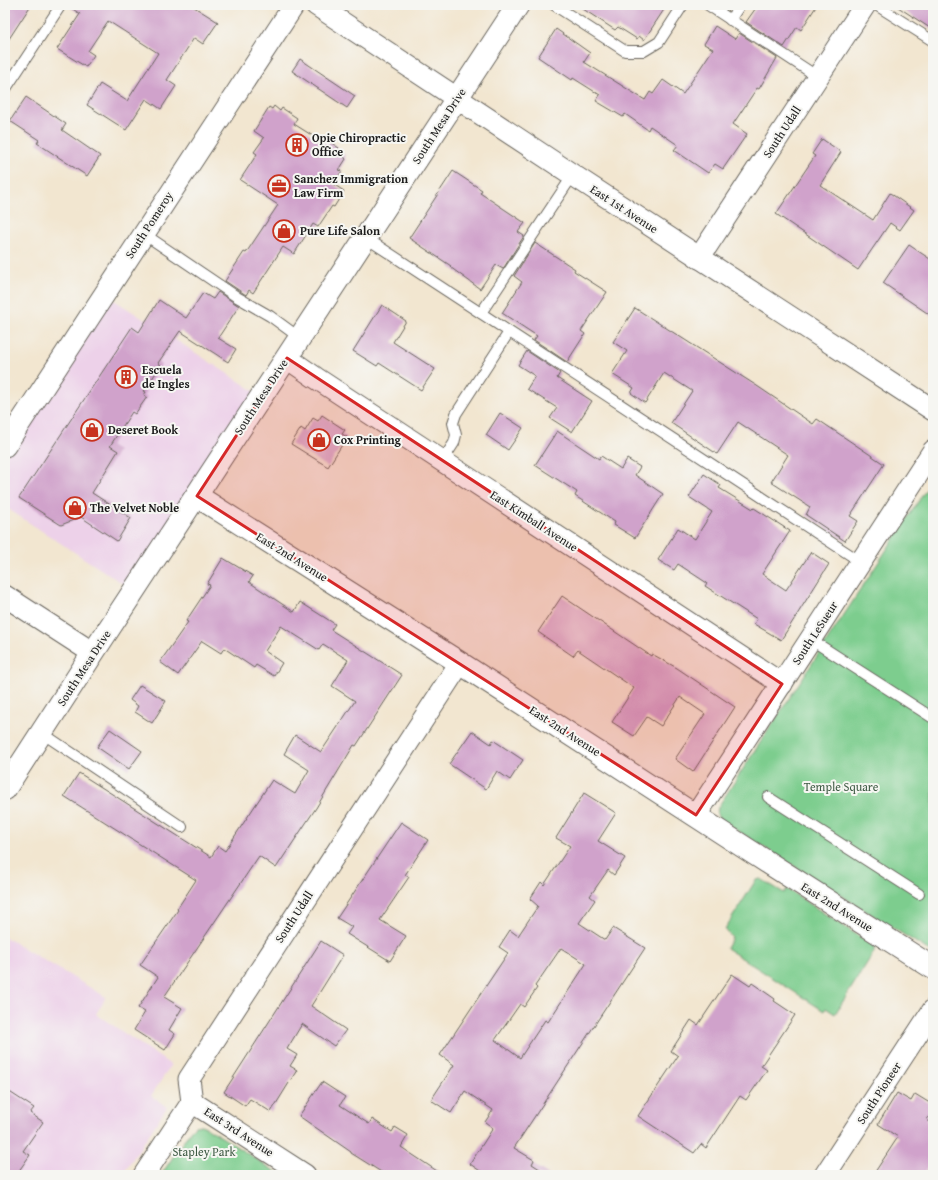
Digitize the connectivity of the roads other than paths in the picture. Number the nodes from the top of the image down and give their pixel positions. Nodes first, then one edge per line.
1 (61, 5) edge
2 (294, 5) edge
3 (316, 5) edge
4 (518, 5) edge
5 (554, 5) edge
6 (683, 5) edge
7 (708, 5) edge
8 (740, 5) edge
9 (865, 5) edge
10 (876, 5) edge
11 (730, 20) junction
12 (933, 41) edge
13 (818, 77) junction
14 (5, 90) edge
15 (457, 99) junction
16 (573, 175) junction
17 (144, 234) junction
18 (366, 238) junction
19 (699, 258) junction
20 (481, 313) junction
21 (509, 332) junction
22 (300, 338) junction
23 (287, 358) junction
24 (933, 410) edge
25 (5, 446) edge
26 (933, 451) edge
27 (443, 460) junction
28 (197, 496) junction
29 (861, 562) junction
30 (5, 596) edge
31 (810, 639) junction
32 (93, 653) junction
33 (460, 663) junction
34 (782, 684) junction
35 (933, 718) edge
36 (42, 733) junction
37 (5, 790) edge
38 (768, 797) dead end
39 (696, 815) junction
40 (182, 827) dead end
41 (919, 894) dead end
42 (933, 968) edge
43 (933, 1010) edge
44 (192, 1102) junction
45 (144, 1175) edge
46 (305, 1175) edge
47 (825, 1175) edge

1 - 14 lane
2 - 17 street, South Pomeroy
3 - 15 street, East 1st Avenue
4 - 15 main road, South Mesa Drive
5 - 6 lane
7 - 11 lane
8 - 11 lane
9 - 13 street, South Udall
10 - 12 lane
11 - 13 lane
13 - 19 street, South Udall
15 - 16 street, East 1st Avenue
15 - 18 main road, South Mesa Drive
16 - 19 street, East 1st Avenue
16 - 20 lane
17 - 22 lane
17 - 25 street, South Pomeroy
18 - 20 lane
18 - 22 main road, South Mesa Drive
19 - 24 street, East 1st Avenue
20 - 21 lane
21 - 27 lane
21 - 29 lane
22 - 23 main road, South Mesa Drive
23 - 27 street, East Kimball Avenue
23 - 28 main road, South Mesa Drive
26 - 29 street, South LeSueur
27 - 34 street, East Kimball Avenue
28 - 32 main road, South Mesa Drive
28 - 33 main road, East 2nd Avenue
29 - 31 street, South LeSueur
30 - 32 street
31 - 34 street, South LeSueur
31 - 35 lane
32 - 36 main road, South Mesa Drive
33 - 39 main road, East 2nd Avenue
33 - 44 street, South Udall
34 - 39 street, South LeSueur
36 - 37 main road, South Mesa Drive
36 - 40 lane
38 - 41 lane
39 - 42 main road, East 2nd Avenue
43 - 47 street, South Pioneer
44 - 45 street
44 - 46 street, East 3rd Avenue

